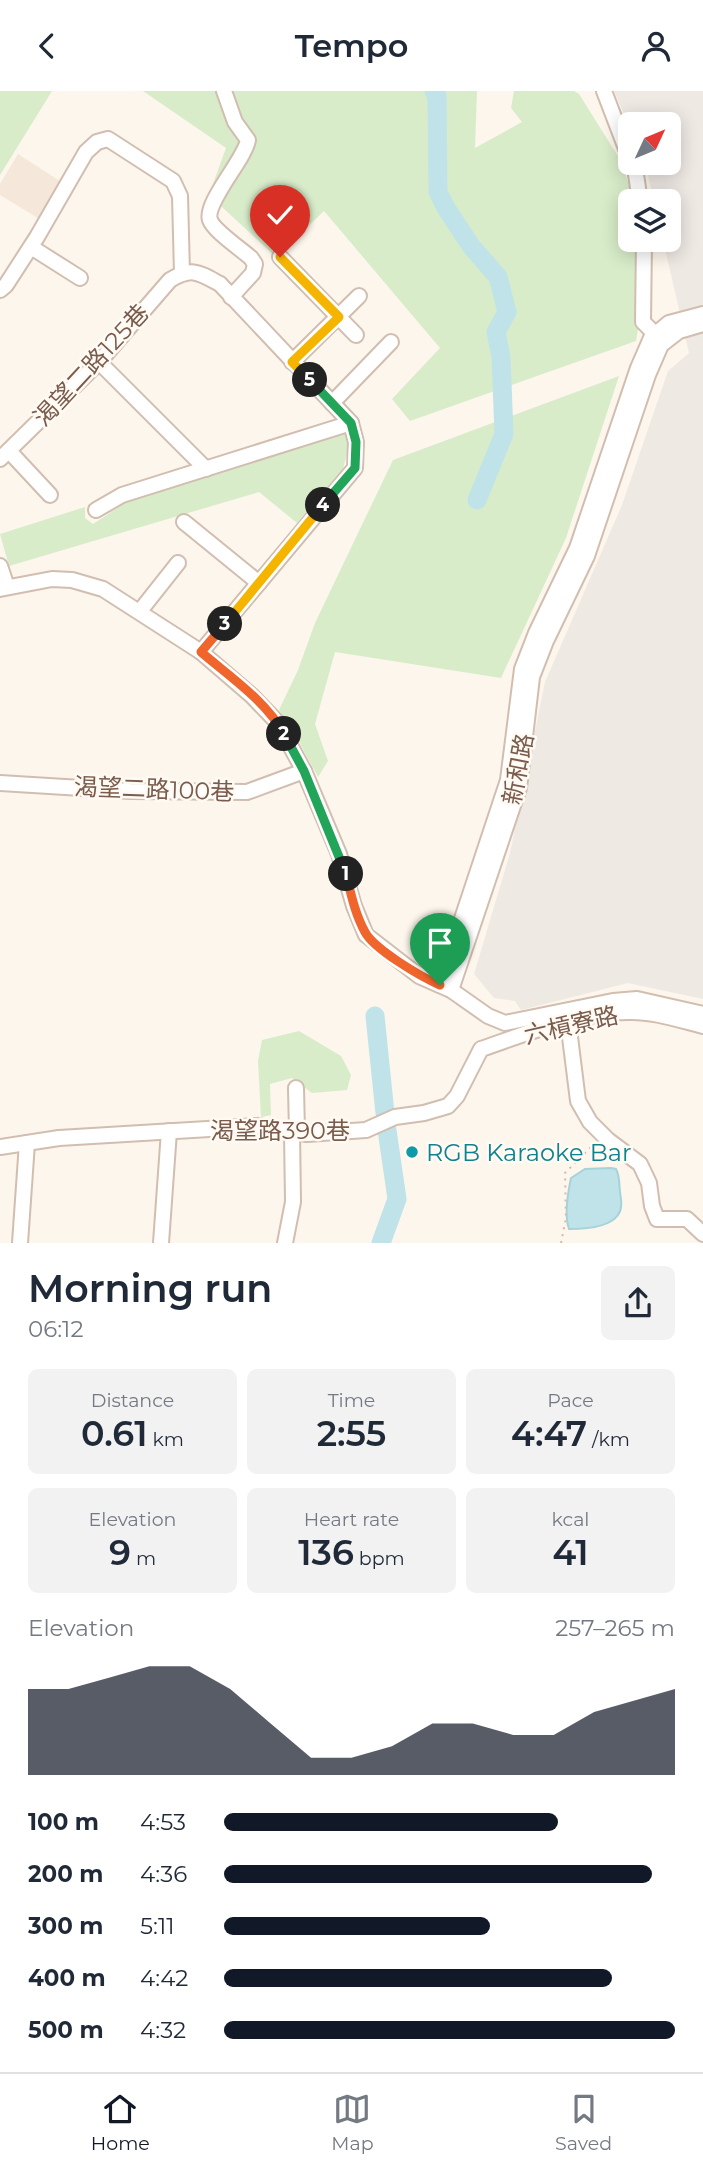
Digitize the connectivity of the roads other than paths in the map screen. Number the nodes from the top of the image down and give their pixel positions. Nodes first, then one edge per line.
1 (224, 91) edge
2 (604, 91) edge
3 (618, 127) edge
4 (31, 247) junction
5 (644, 252) edge
6 (280, 257) dead end
7 (182, 273) junction
8 (80, 278) dead end
9 (0, 290) edge
10 (359, 296) dead end
11 (231, 297) junction
12 (703, 314) edge
13 (339, 317) junction
14 (703, 324) edge
15 (655, 334) junction
16 (356, 335) dead end
17 (391, 342) dead end
18 (99, 362) junction
19 (292, 362) junction
20 (332, 403) junction
21 (351, 423) junction
22 (4, 455) edge
23 (206, 469) junction
24 (50, 495) dead end
25 (96, 510) dead end
26 (184, 522) dead end
27 (178, 563) dead end
28 (0, 566) edge
29 (259, 583) junction
30 (3, 588) edge
31 (140, 611) junction
32 (201, 652) junction
33 (304, 771) junction
34 (0, 777) edge
35 (0, 783) edge
36 (445, 988) junction
37 (703, 1014) edge
38 (568, 1021) junction
39 (703, 1026) edge
40 (481, 1049) joint
41 (296, 1088) dead end
42 (169, 1131) junction
43 (294, 1133) junction
44 (27, 1143) junction
45 (0, 1147) edge
46 (703, 1234) edge
47 (20, 1243) edge
48 (161, 1243) edge
49 (285, 1243) edge

1 - 11 street
2 - 3 street
4 - 7 street
4 - 8 street
4 - 9 street
5 - 15 street
6 - 13 street
7 - 11 street
7 - 18 street, 渴望二路125巷
10 - 13 street
11 - 19 street
12 - 15 street
13 - 16 street
13 - 19 street
14 - 36 street, 新和路
15 - 36 street, 新和路
17 - 20 street
18 - 22 street, 渴望二路125巷
18 - 23 street
19 - 20 street
20 - 21 street
21 - 23 street
21 - 29 street
22 - 24 street
23 - 25 street
26 - 29 street
27 - 31 street
28 - 30 street
29 - 32 street
30 - 31 street
31 - 32 street
32 - 33 street
33 - 35 street, 渴望二路100巷
33 - 36 street
34 - 35 street
36 - 37 street
38 - 39 street, 六槓寮路
38 - 40 street, 六槓寮路
38 - 46 street
40 - 43 street, 渴望路390巷
41 - 43 street
42 - 43 street, 渴望路390巷
42 - 44 street, 渴望路390巷
42 - 48 street
43 - 49 street
44 - 45 street, 渴望路390巷
44 - 47 street

